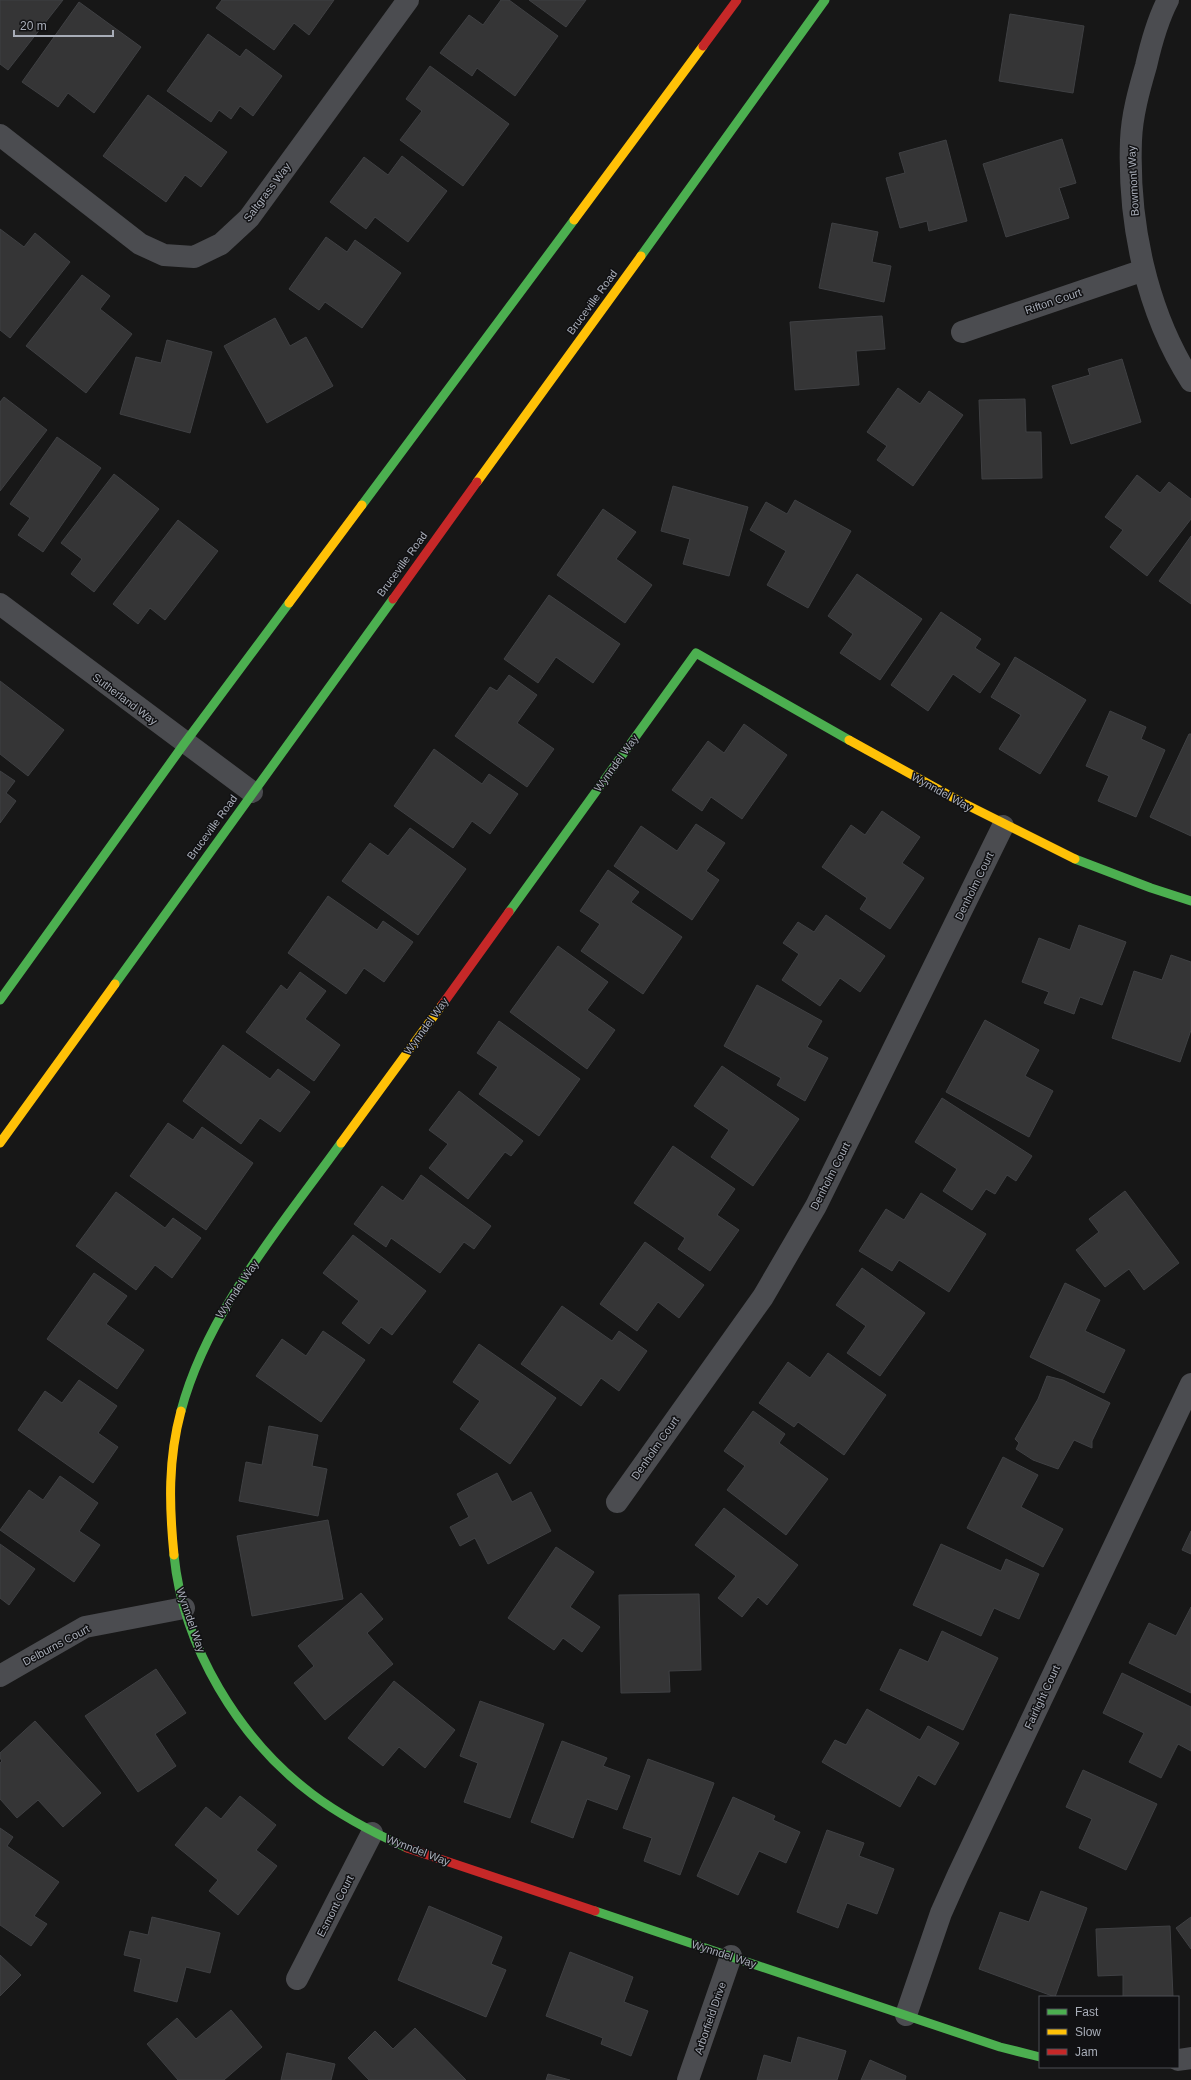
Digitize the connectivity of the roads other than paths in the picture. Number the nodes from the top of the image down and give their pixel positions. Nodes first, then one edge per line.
1 (408, 0) edge
2 (737, 0) edge
3 (825, 0) edge
4 (1168, 0) edge
5 (0, 135) edge
6 (1144, 270) junction
7 (962, 332) dead end
8 (1191, 381) edge
9 (0, 604) edge
10 (184, 744) junction
11 (252, 792) junction
12 (1003, 826) junction
13 (1191, 901) edge
14 (0, 1000) edge
15 (0, 1143) edge
16 (1191, 1384) edge
17 (617, 1502) dead end
18 (184, 1608) junction
19 (0, 1676) edge
20 (372, 1833) junction
21 (731, 1956) junction
22 (297, 1979) dead end
23 (906, 2015) junction
24 (1039, 2057) edge
25 (1191, 2058) edge
26 (1179, 2060) edge
27 (688, 2080) edge

1 - 5 street, Saltgrass Way
2 - 10 street
3 - 11 street, Bruceville Road
4 - 6 street, Bowmont Way
6 - 7 street, Rifton Court
6 - 8 street, Bowmont Way
9 - 10 street, Sutherland Way
10 - 11 street, Sutherland Way
10 - 14 street
11 - 15 street, Bruceville Road
12 - 13 street, Wynndel Way
12 - 17 street, Denholm Court
12 - 18 street, Wynndel Way
16 - 23 street, Fairlight Court
18 - 19 street, Delburns Court
18 - 20 street, Wynndel Way
20 - 21 street, Wynndel Way
20 - 22 street, Esmont Court
21 - 23 street, Wynndel Way
21 - 27 street, Arborfield Drive
23 - 24 street, Wynndel Way
25 - 26 street

